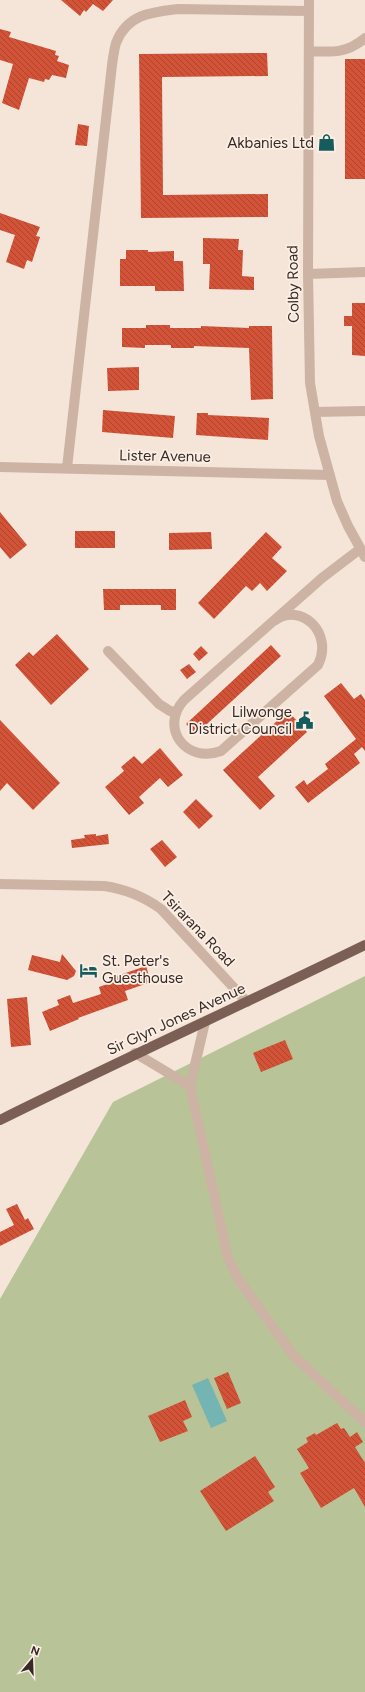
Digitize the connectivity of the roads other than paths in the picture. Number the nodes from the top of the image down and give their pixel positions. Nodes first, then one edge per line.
1 (309, 0) edge
2 (309, 11) junction
3 (365, 38) edge
4 (309, 51) junction
5 (365, 272) edge
6 (308, 274) junction
7 (365, 411) edge
8 (314, 412) junction
9 (0, 467) edge
10 (67, 468) junction
11 (330, 475) junction
12 (362, 553) edge
13 (274, 621) junction
14 (108, 651) dead end
15 (176, 712) junction
16 (0, 884) edge
17 (365, 945) edge
18 (247, 1002) junction
19 (205, 1022) junction
20 (135, 1053) junction
21 (190, 1086) junction
22 (0, 1120) edge
23 (365, 1422) edge

1 - 2 street, Colby Road
2 - 4 street, Colby Road
2 - 10 street
3 - 4 street
4 - 6 street, Colby Road
5 - 6 street
6 - 8 street, Colby Road
7 - 8 street
8 - 11 street, Colby Road
9 - 10 street, Lister Avenue
10 - 11 street, Lister Avenue
11 - 12 street, Colby Road
12 - 13 street
13 - 15 street
13 - 15 street
14 - 15 street
16 - 18 street, Tsirarana Road
17 - 18 main road, Sir Glyn Jones Avenue
18 - 19 main road, Sir Glyn Jones Avenue
19 - 20 main road, Sir Glyn Jones Avenue
19 - 21 street
20 - 21 street
20 - 22 main road, Sir Glyn Jones Avenue
21 - 23 street

